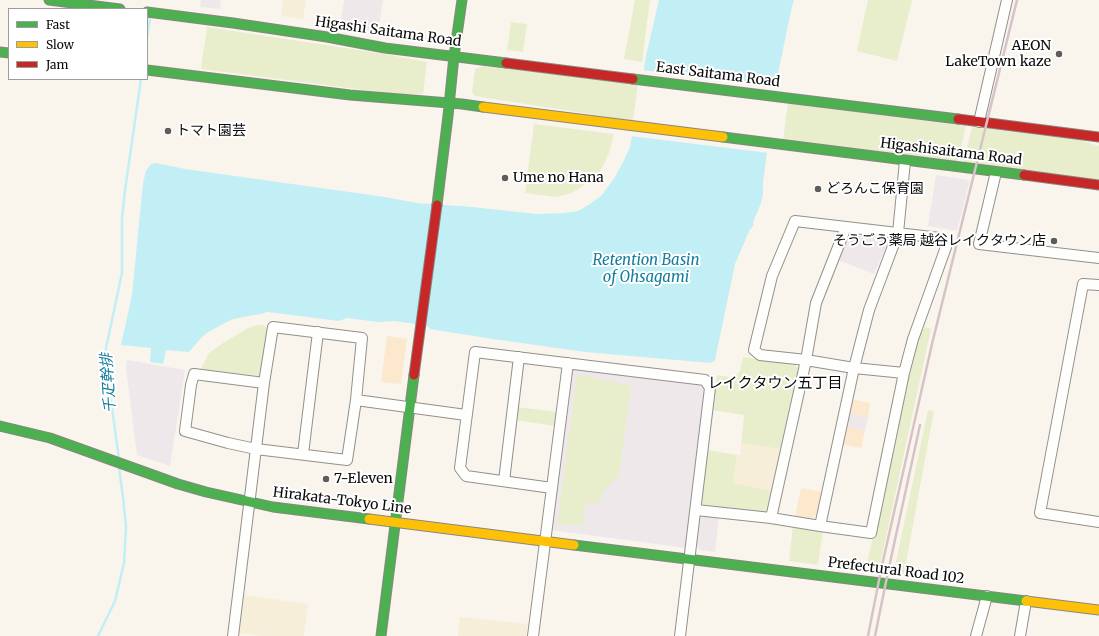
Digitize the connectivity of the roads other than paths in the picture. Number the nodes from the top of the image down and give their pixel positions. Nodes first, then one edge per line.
1 (49, 0) edge
2 (462, 0) edge
3 (1007, 0) edge
4 (112, 8) edge
5 (148, 12) edge
6 (454, 56) junction
7 (148, 70) edge
8 (626, 78) joint
9 (449, 103) junction
10 (979, 122) junction
11 (1099, 138) edge
12 (905, 161) junction
13 (996, 172) junction
14 (1099, 185) edge
15 (846, 227) junction
16 (898, 233) junction
17 (1099, 258) edge
18 (1099, 286) edge
19 (318, 332) junction
20 (519, 357) junction
21 (806, 360) junction
22 (568, 363) junction
23 (854, 368) junction
24 (904, 373) junction
25 (264, 383) junction
26 (356, 400) junction
27 (410, 407) junction
28 (466, 415) junction
29 (0, 426) edge
30 (256, 449) junction
31 (303, 454) junction
32 (504, 481) junction
33 (552, 488) junction
34 (249, 502) junction
35 (696, 510) junction
36 (770, 518) junction
37 (395, 522) junction
38 (1099, 522) edge
39 (820, 526) junction
40 (545, 542) junction
41 (690, 559) junction
42 (987, 596) junction
43 (1026, 601) junction
44 (1099, 610) edge
45 (233, 636) edge
46 (381, 636) edge
47 (533, 636) edge
48 (680, 636) edge
49 (976, 636) edge
50 (1020, 636) edge

1 - 4 main road
2 - 6 main road
3 - 10 street
5 - 6 main road, Higashi Saitama Road
6 - 8 main road, Higashi Saitama Road
6 - 9 main road
7 - 9 main road
8 - 10 main road, East Saitama Road
9 - 12 main road, Higashisaitama Road
9 - 27 main road
10 - 11 main road
12 - 13 main road, Higashisaitama Road
12 - 16 street
13 - 14 main road, Higashisaitama Road
13 - 17 street
15 - 16 street
15 - 21 street
15 - 21 street
16 - 23 street
16 - 24 street
18 - 38 street
19 - 25 street
19 - 26 street
19 - 31 street
20 - 22 street
20 - 28 street
20 - 32 street
21 - 23 street
21 - 36 street
22 - 33 street
22 - 35 street
23 - 24 street
23 - 39 street
24 - 39 street
25 - 30 street
25 - 30 street
26 - 27 street
26 - 31 street
27 - 28 street
27 - 37 main road
28 - 32 street
29 - 34 main road, Hirakata-Tokyo Line
30 - 31 street
30 - 34 street
32 - 33 street
33 - 40 street
34 - 37 main road, Hirakata-Tokyo Line
34 - 45 street
35 - 36 street
35 - 41 street
36 - 39 street
37 - 40 main road, Hirakata-Tokyo Line
37 - 46 main road
40 - 41 main road, Hirakata-Tokyo Line
40 - 47 street
41 - 42 main road, Prefectural Road 102
41 - 48 street
42 - 43 main road, Prefectural Road 102
42 - 49 street
43 - 44 main road, Prefectural Road 102
43 - 50 street

